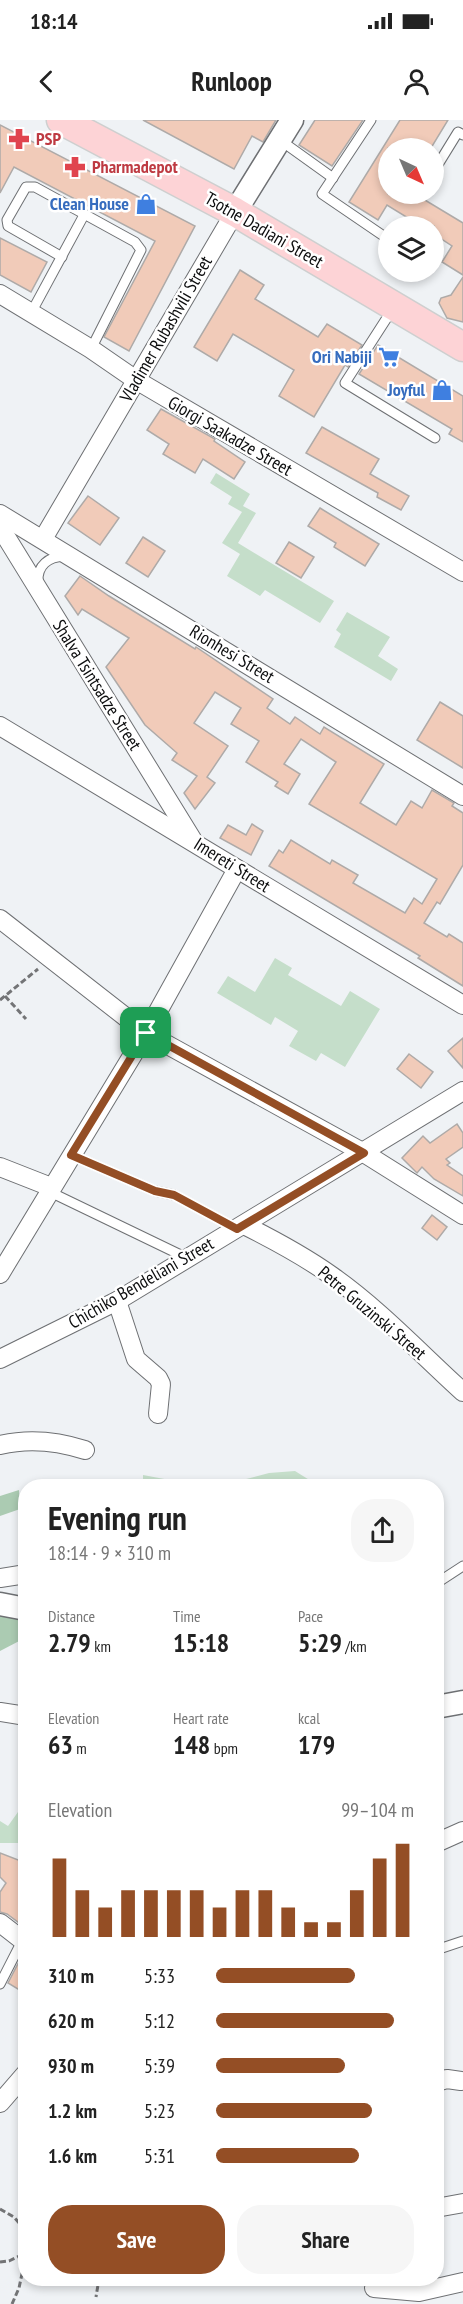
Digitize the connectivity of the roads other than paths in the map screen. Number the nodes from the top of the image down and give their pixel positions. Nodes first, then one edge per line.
1 (61, 120) edge
2 (292, 120) edge
3 (371, 120) edge
4 (463, 135) edge
5 (280, 140) junction
6 (444, 155) edge
7 (333, 178) junction
8 (235, 212) junction
9 (84, 215) junction
10 (378, 232) edge
11 (62, 257) junction
12 (0, 294) edge
13 (395, 306) junction
14 (31, 313) junction
15 (463, 347) edge
16 (91, 349) junction
17 (136, 380) junction
18 (435, 438) dead end
19 (0, 514) edge
20 (0, 526) edge
21 (43, 539) junction
22 (70, 555) junction
23 (463, 572) edge
24 (39, 589) junction
25 (0, 726) edge
26 (463, 796) edge
27 (195, 843) junction
28 (237, 869) junction
29 (0, 919) edge
30 (463, 1005) edge
31 (146, 1033) junction
32 (463, 1091) edge
33 (364, 1153) junction
34 (71, 1155) junction
35 (0, 1167) edge
36 (50, 1189) junction
37 (463, 1215) edge
38 (241, 1227) junction
39 (187, 1258) junction
40 (0, 1274) edge
41 (117, 1301) junction
42 (0, 1359) edge
43 (463, 1392) edge
44 (158, 1414) dead end
45 (0, 1445) edge
46 (85, 1450) dead end
47 (463, 1566) edge
48 (18, 1575) edge
49 (0, 1578) edge
50 (444, 1578) edge
51 (0, 1604) edge
52 (18, 1607) edge
53 (463, 1702) edge
54 (444, 1706) edge
55 (0, 1712) edge
56 (18, 1715) edge
57 (463, 1832) edge
58 (444, 1840) edge
59 (0, 1923) edge
60 (18, 1937) edge
61 (463, 1941) edge
62 (444, 1947) edge
63 (18, 1952) edge
64 (0, 1984) edge
65 (444, 2080) edge
66 (461, 2081) dead end
67 (18, 2082) edge
68 (0, 2103) edge
69 (463, 2203) edge
70 (444, 2207) edge
71 (463, 2282) edge
72 (374, 2290) edge

1 - 8 main road, Tsotne Dadiani Street
2 - 5 street, Vladimer Rubashvili Street
3 - 7 lane
4 - 6 lane
5 - 7 lane
5 - 8 street, Vladimer Rubashvili Street
7 - 10 lane
8 - 13 main road, Tsotne Dadiani Street
8 - 17 street, Vladimer Rubashvili Street
9 - 11 lane
9 - 11 lane
9 - 16 lane
11 - 14 lane
12 - 14 street, Giorgi Saakadze Street
13 - 15 main road, Tsotne Dadiani Street
13 - 18 lane
14 - 16 street, Giorgi Saakadze Street
16 - 17 street, Giorgi Saakadze Street
17 - 21 street, Vladimer Rubashvili Street
17 - 23 street, Giorgi Saakadze Street
19 - 21 street, Rionhesi Street
20 - 24 street, Shalva Tsintsadze Street
21 - 22 street, Rionhesi Street
22 - 24 lane
22 - 26 street, Rionhesi Street
24 - 27 street, Shalva Tsintsadze Street
25 - 27 street, Imereti Street
27 - 28 street, Imereti Street
28 - 30 street, Imereti Street
28 - 31 street
29 - 31 street
31 - 33 street
31 - 34 street
32 - 33 street, Chichiko Bendeliani Street
33 - 37 street
33 - 38 street, Chichiko Bendeliani Street
34 - 36 street
34 - 38 lane
35 - 36 street
36 - 39 lane
36 - 40 street
38 - 39 street, Chichiko Bendeliani Street
38 - 43 street, Petre Gruzinski Street
39 - 41 street, Chichiko Bendeliani Street
41 - 42 street, Chichiko Bendeliani Street
41 - 44 street
45 - 46 street
47 - 50 lane
48 - 49 street
51 - 52 street
53 - 54 street
55 - 56 street
57 - 58 street
59 - 60 street
61 - 62 lane
63 - 64 lane
65 - 66 street
67 - 68 street
69 - 70 street
71 - 72 street

